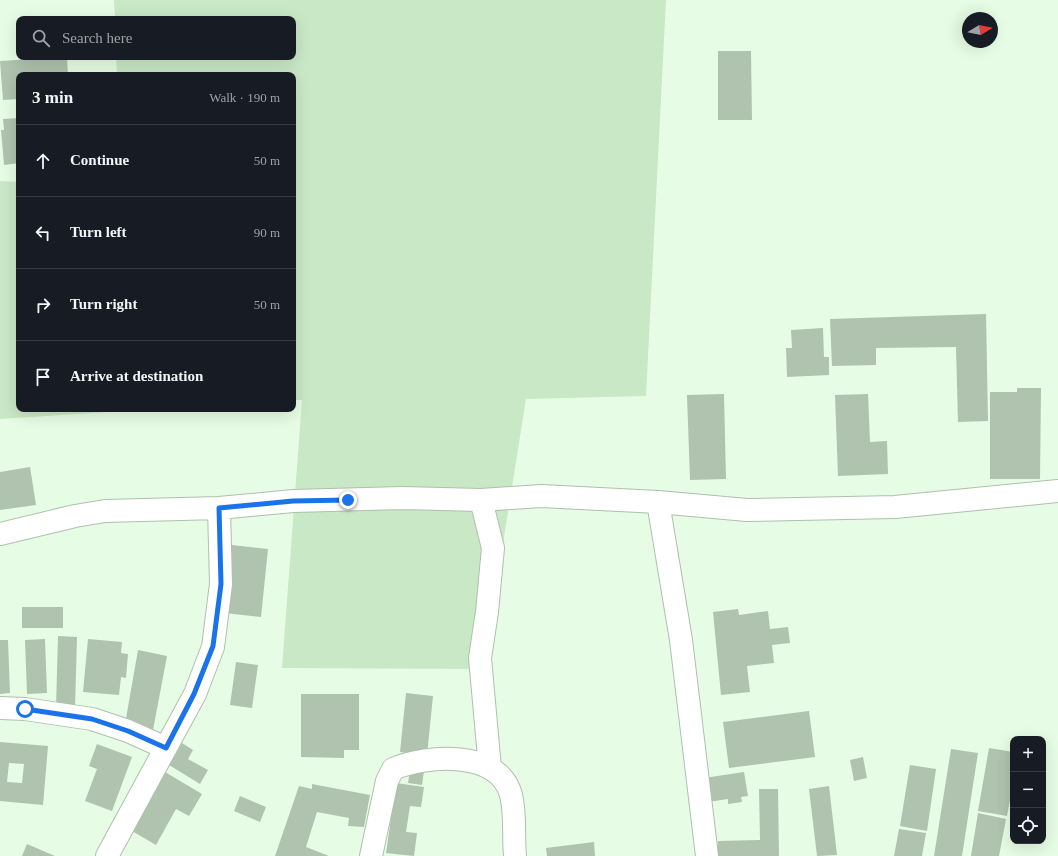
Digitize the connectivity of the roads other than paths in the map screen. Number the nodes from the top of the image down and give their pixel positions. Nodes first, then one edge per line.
1 (1058, 491) edge
2 (481, 500) junction
3 (658, 502) junction
4 (219, 508) junction
5 (0, 534) edge
6 (0, 708) edge
7 (166, 748) junction
8 (490, 768) junction
9 (107, 856) edge
10 (371, 856) edge
11 (515, 856) edge
12 (707, 856) edge

1 - 3 street
2 - 3 street
2 - 4 street
2 - 8 street
3 - 12 street
4 - 5 street
4 - 7 street
6 - 7 street
7 - 9 street
8 - 10 street
8 - 11 street

